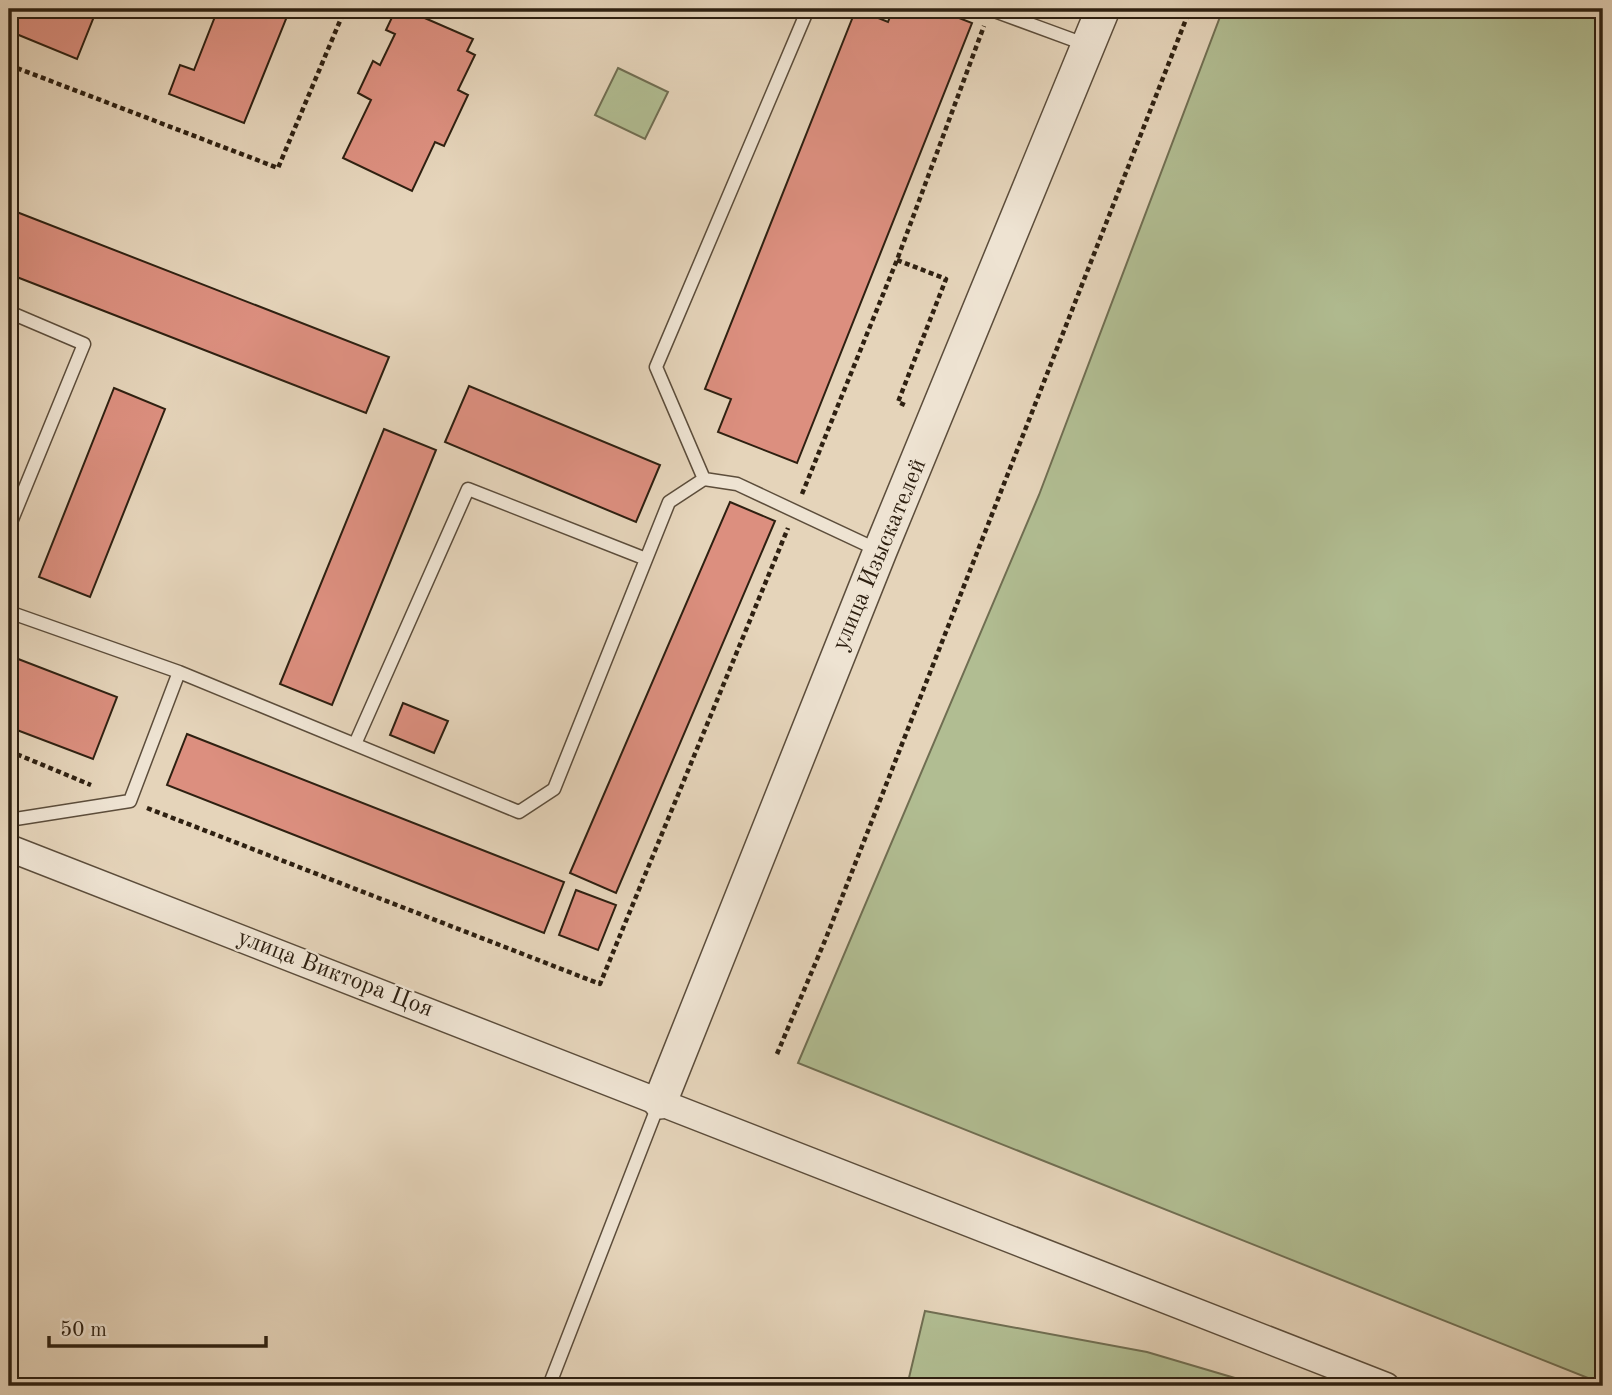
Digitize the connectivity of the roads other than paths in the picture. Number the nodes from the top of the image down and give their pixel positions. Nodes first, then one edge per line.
1 (808, 9) edge
2 (989, 9) edge
3 (1103, 9) edge
4 (1088, 45) junction
5 (9, 312) edge
6 (704, 479) junction
7 (9, 527) edge
8 (880, 551) junction
9 (646, 559) junction
10 (9, 612) edge
11 (179, 672) junction
12 (355, 744) junction
13 (9, 820) edge
14 (9, 848) edge
15 (660, 1102) junction
16 (549, 1386) edge
17 (1386, 1386) edge

1 - 6 lane
2 - 4 lane
3 - 4 street, улица Изыскателей
4 - 8 street, улица Изыскателей
5 - 7 lane
6 - 8 lane
6 - 9 lane
8 - 15 street, улица Изыскателей
9 - 12 lane
9 - 12 lane
10 - 11 lane
11 - 12 lane
11 - 13 lane
14 - 15 street, улица Виктора Цоя
15 - 16 lane
15 - 17 street, улица Виктора Цоя

